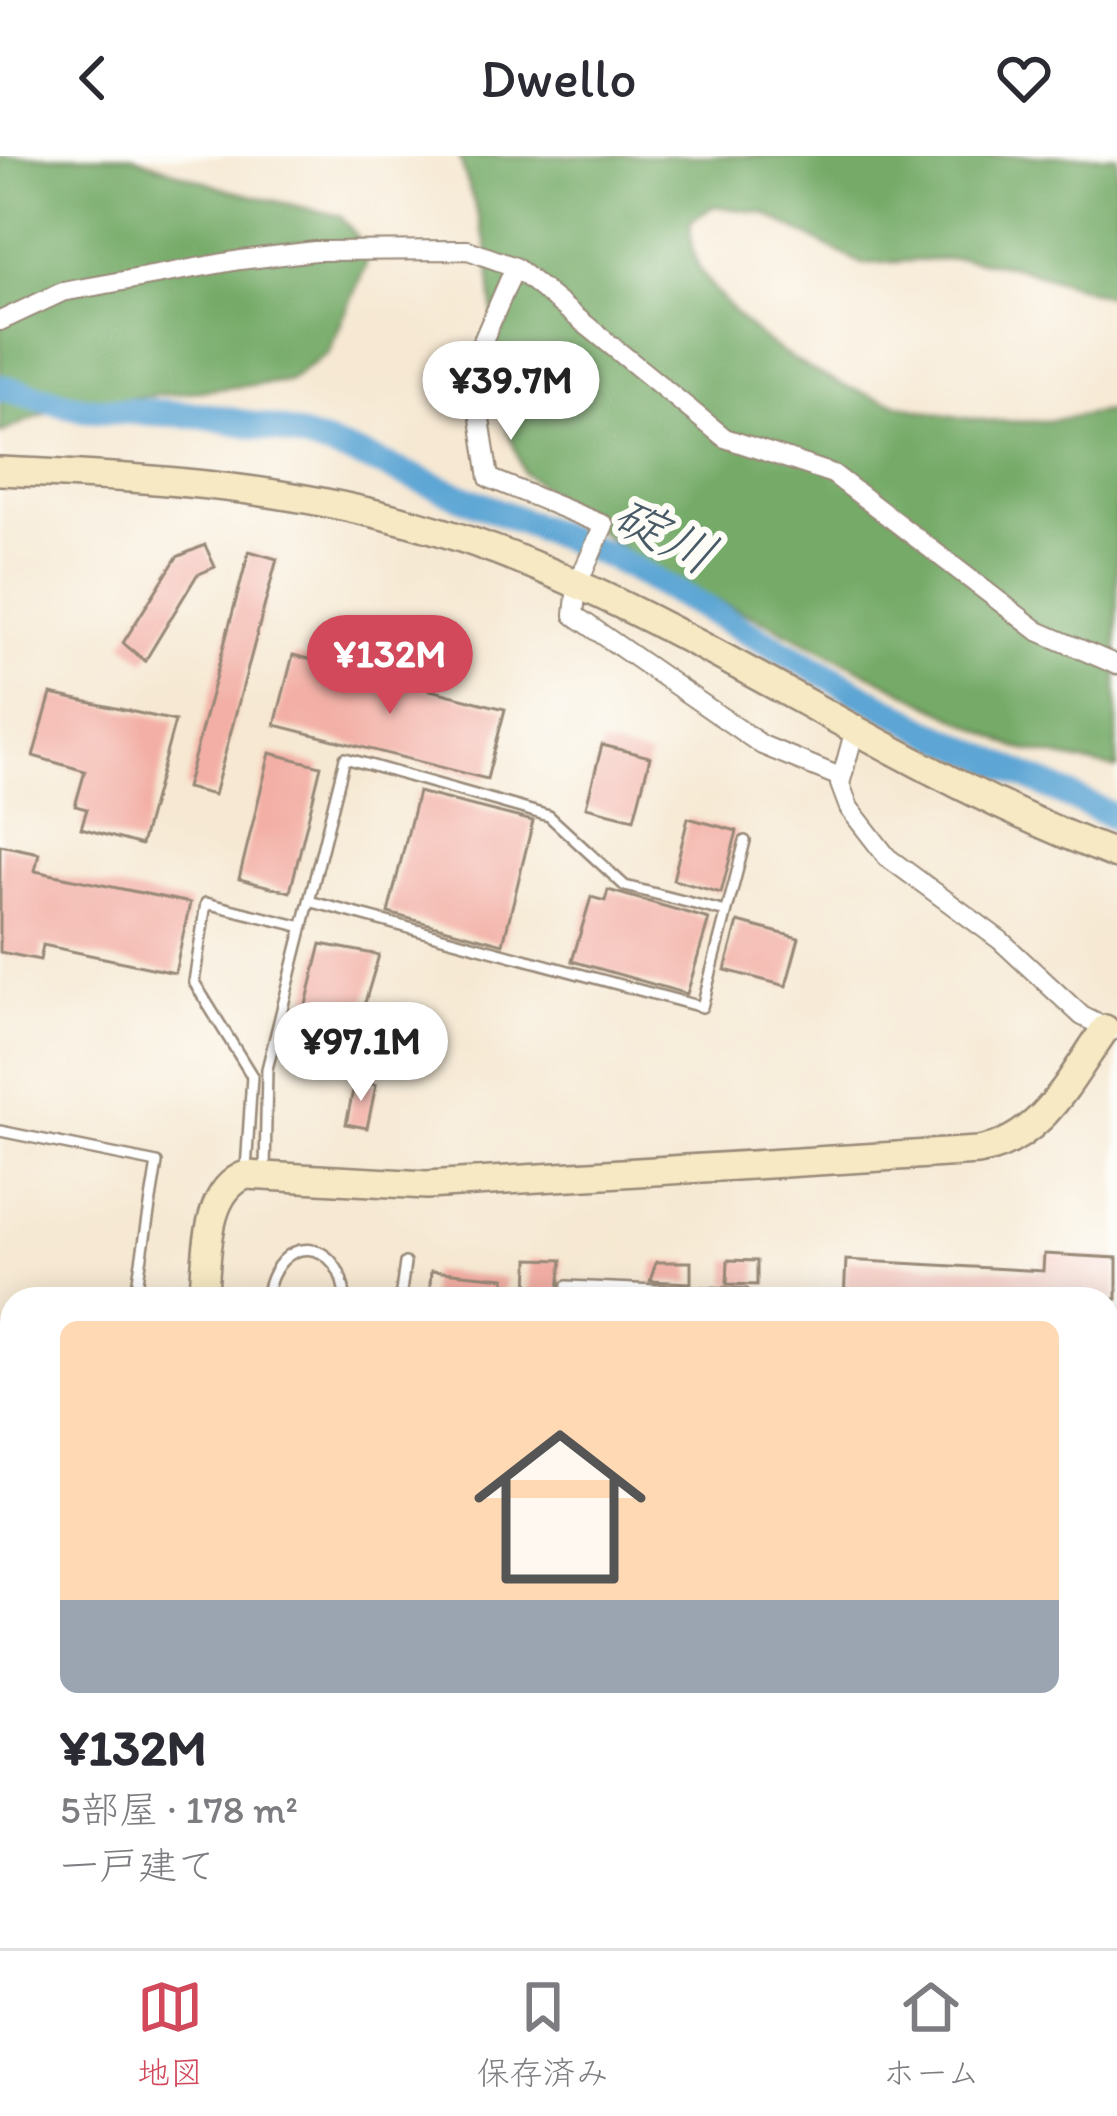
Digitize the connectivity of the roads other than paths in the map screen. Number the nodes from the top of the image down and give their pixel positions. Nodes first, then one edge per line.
1 (515, 267) junction
2 (0, 321) edge
3 (0, 471) edge
4 (582, 575) junction
5 (1117, 665) edge
6 (854, 733) junction
7 (841, 777) junction
8 (745, 841) dead end
9 (1117, 855) edge
10 (309, 902) junction
11 (726, 912) junction
12 (303, 928) junction
13 (1111, 1031) edge
14 (0, 1131) edge
15 (256, 1175) junction
16 (405, 1263) dead end
17 (137, 1287) edge
18 (204, 1287) edge
19 (269, 1287) edge
20 (342, 1287) edge
21 (402, 1287) edge

1 - 2 street
1 - 4 street
1 - 5 street
3 - 4 street
4 - 6 street
4 - 7 street
6 - 7 street
6 - 9 street
7 - 13 street
8 - 11 lane
10 - 11 lane
10 - 11 lane
10 - 12 lane
12 - 15 lane
12 - 15 lane
13 - 15 street
14 - 17 lane
15 - 18 street
16 - 21 lane
19 - 20 lane

